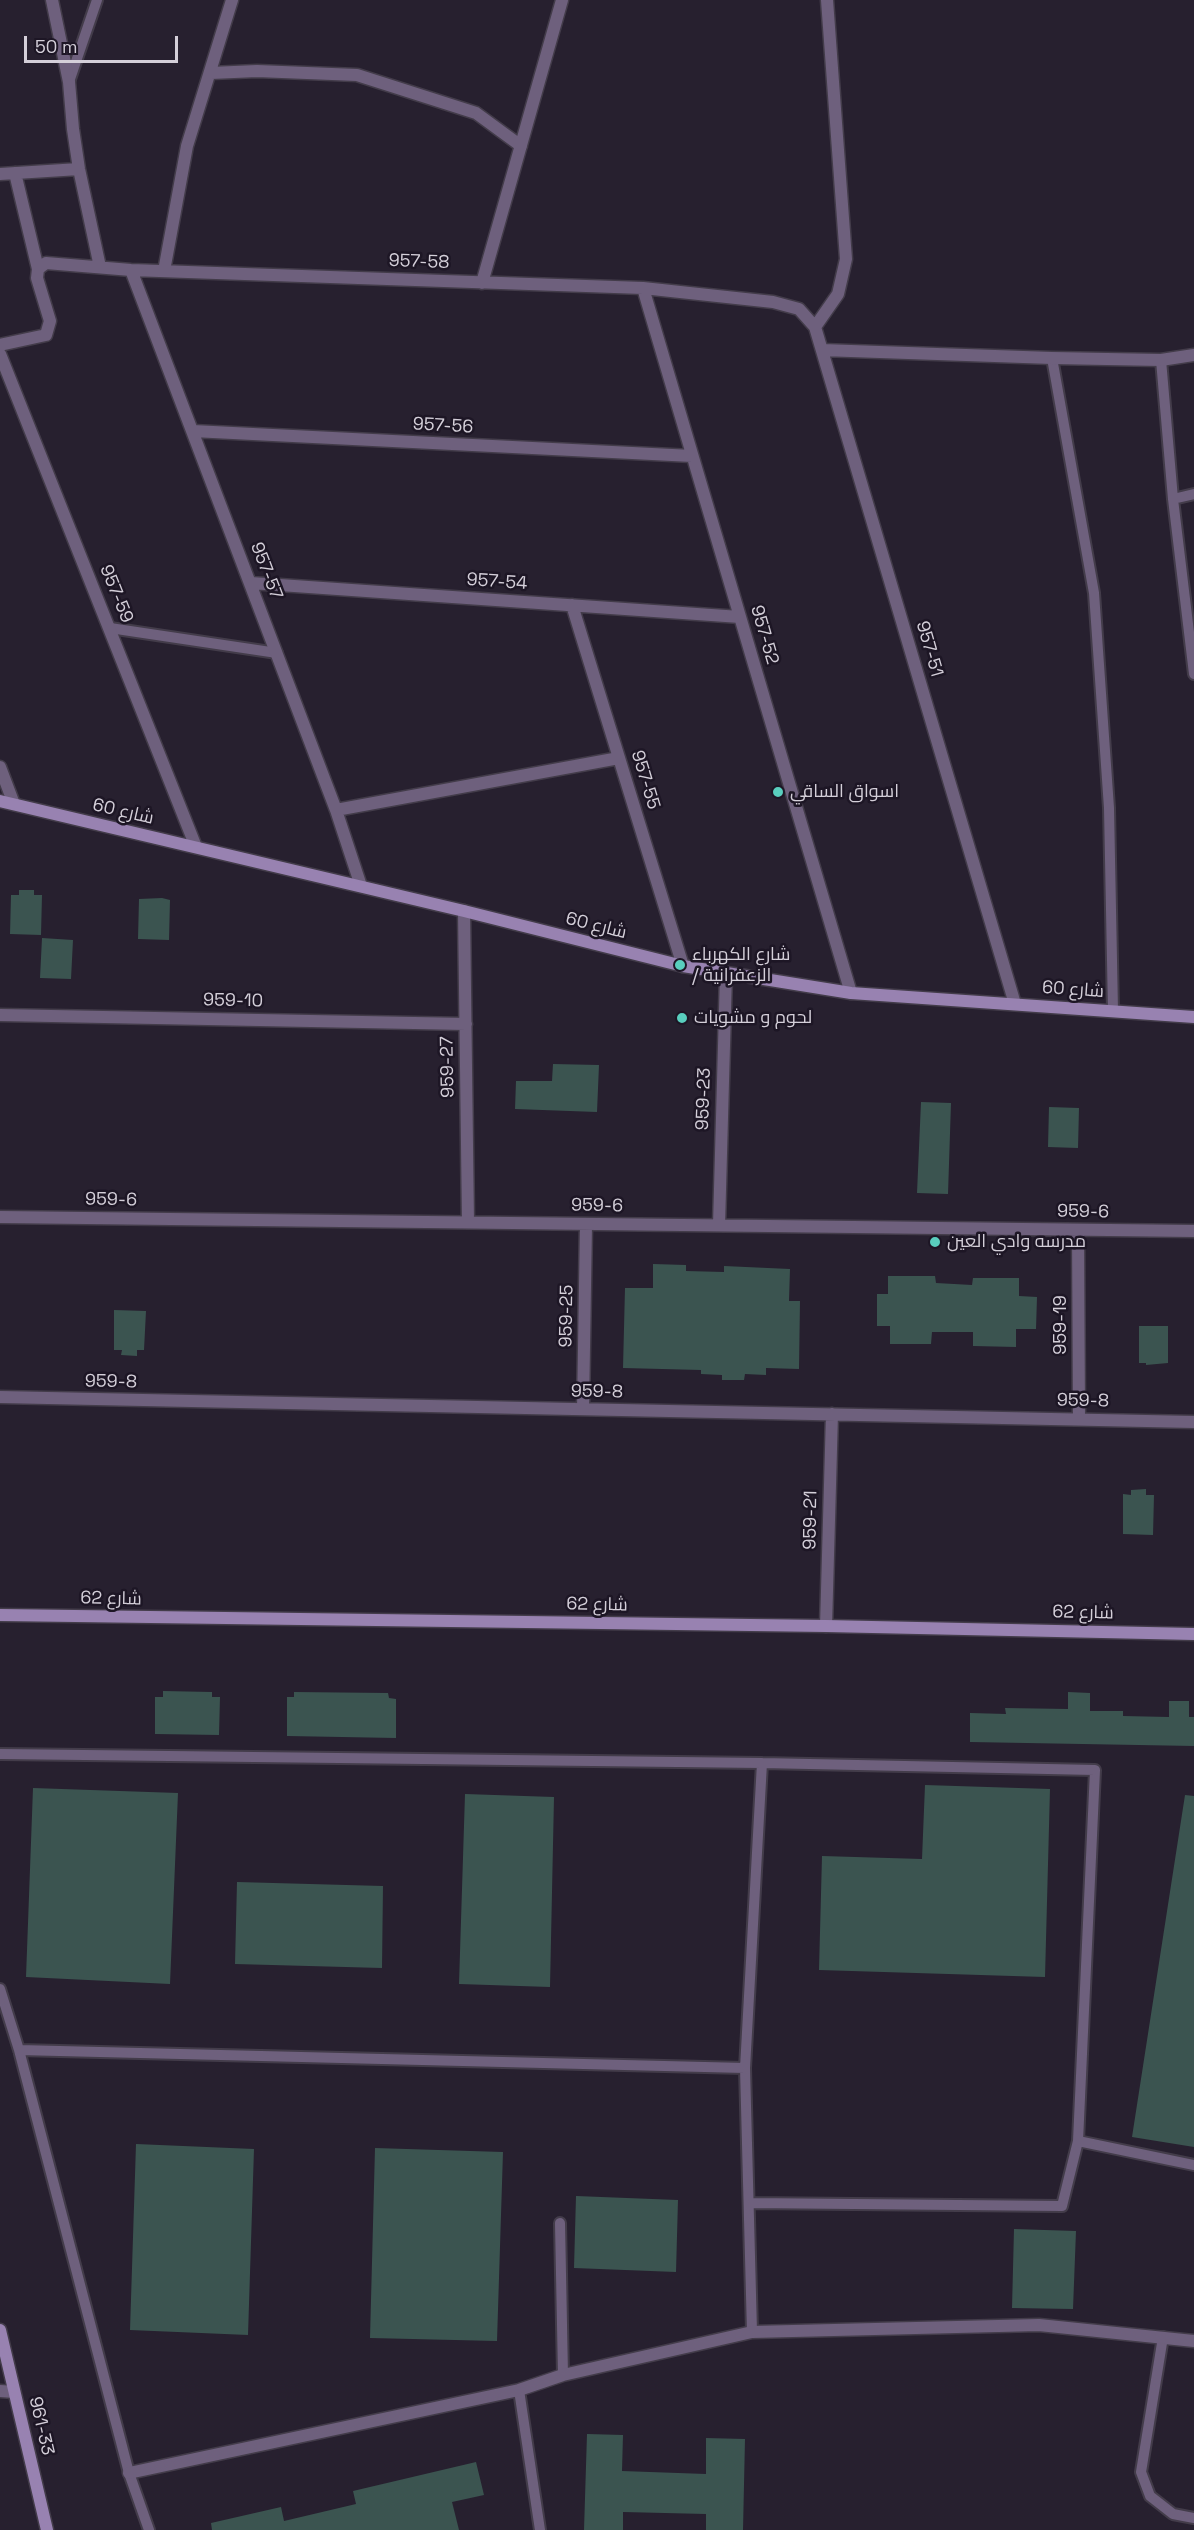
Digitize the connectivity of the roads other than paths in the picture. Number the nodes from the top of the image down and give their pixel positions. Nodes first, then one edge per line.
1 (52, 0) edge
2 (97, 0) edge
3 (232, 0) edge
4 (562, 0) edge
5 (827, 0) edge
6 (211, 73) junction
7 (69, 82) junction
8 (521, 146) junction
9 (79, 169) junction
10 (15, 173) junction
11 (0, 174) edge
12 (100, 267) junction
13 (38, 268) junction
14 (131, 270) junction
15 (164, 271) junction
16 (482, 283) junction
17 (643, 288) junction
18 (799, 309) joint
19 (815, 327) junction
20 (0, 345) edge
21 (822, 350) junction
22 (0, 354) edge
23 (1194, 355) edge
24 (1052, 358) junction
25 (1161, 360) junction
26 (193, 431) junction
27 (692, 456) junction
28 (1194, 494) edge
29 (1173, 499) junction
30 (251, 583) junction
31 (572, 605) junction
32 (740, 617) junction
33 (110, 628) junction
34 (277, 652) junction
35 (1194, 674) edge
36 (619, 759) junction
37 (0, 767) edge
38 (0, 801) edge
39 (14, 804) junction
40 (336, 810) junction
41 (196, 848) junction
42 (361, 886) junction
43 (464, 911) junction
44 (684, 966) junction
45 (726, 974) junction
46 (851, 993) junction
47 (1016, 1004) junction
48 (1113, 1011) junction
49 (0, 1015) edge
50 (1194, 1017) edge
51 (466, 1024) junction
52 (0, 1217) edge
53 (468, 1222) junction
54 (586, 1224) junction
55 (719, 1225) junction
56 (1078, 1230) junction
57 (1194, 1231) edge
58 (0, 1397) edge
59 (583, 1409) junction
60 (832, 1414) junction
61 (1079, 1419) junction
62 (1194, 1422) edge
63 (0, 1615) edge
64 (826, 1626) junction
65 (1194, 1634) edge
66 (0, 1754) edge
67 (762, 1763) junction
68 (0, 1989) edge
69 (18, 2050) junction
70 (745, 2068) junction
71 (1078, 2141) junction
72 (1194, 2166) edge
73 (750, 2203) junction
74 (560, 2223) dead end
75 (0, 2330) edge
76 (752, 2332) junction
77 (1163, 2337) junction
78 (1194, 2341) edge
79 (563, 2375) junction
80 (519, 2390) junction
81 (0, 2391) edge
82 (14, 2392) junction
83 (129, 2473) junction
84 (1194, 2518) edge
85 (47, 2530) edge
86 (149, 2530) edge
87 (540, 2530) edge

1 - 7 street
2 - 7 lane
3 - 6 street
4 - 8 street
5 - 19 street
6 - 8 street
6 - 15 street
7 - 9 street
8 - 16 street
9 - 10 street
9 - 12 street
10 - 11 street
10 - 13 street
12 - 13 street, 957-58
12 - 14 street, 957-58
13 - 20 street
14 - 15 street, 957-58
14 - 26 street, 957-57
15 - 16 street, 957-58
16 - 17 street, 957-58
17 - 18 street, 957-58
17 - 27 street, 957-52
18 - 19 street, 957-51
19 - 21 street, 957-51
21 - 24 street
21 - 47 street, 957-51
22 - 33 street, 957-59
23 - 25 street
24 - 25 street
24 - 48 lane
25 - 29 lane
26 - 27 street, 957-56
26 - 30 street, 957-57
27 - 32 street, 957-52
28 - 29 lane
29 - 35 lane
30 - 31 street, 957-54
30 - 34 street, 957-57
31 - 32 street, 957-54
31 - 36 street, 957-55
32 - 46 street, 957-52
33 - 34 lane
33 - 41 street, 957-59
34 - 40 street, 957-57
36 - 40 street
36 - 44 street, 957-55
37 - 39 street
38 - 39 street, شارع 60
39 - 41 street, شارع 60
40 - 42 street, 957-57
41 - 42 street, شارع 60
42 - 43 street, شارع 60
43 - 44 street, شارع 60
43 - 51 street, 959-27
44 - 45 street, شارع 60
45 - 46 street, شارع 60
45 - 55 street, 959-23
46 - 47 street, شارع 60
47 - 48 street, شارع 60
48 - 50 street, شارع 60
49 - 51 street, 959-10
51 - 53 street, 959-27
52 - 53 street, 959-6
53 - 54 street, 959-6
54 - 55 street, 959-6
54 - 59 street, 959-25
55 - 56 street, 959-6
56 - 57 street, 959-6
56 - 61 street, 959-19
58 - 59 street, 959-8
59 - 60 street, 959-8
60 - 61 street, 959-8
60 - 64 street, 959-21
61 - 62 street, 959-8
63 - 64 street, شارع 62
64 - 65 street, شارع 62
66 - 67 lane
67 - 70 lane
67 - 71 lane
68 - 69 lane
69 - 70 lane
69 - 83 lane
70 - 73 lane
71 - 72 lane
71 - 73 lane
73 - 76 lane
74 - 79 lane
75 - 82 street, 961-33
76 - 77 street
76 - 79 street
77 - 78 street
77 - 84 lane
79 - 80 street
80 - 83 street
80 - 87 lane
81 - 82 street
82 - 85 street, 961-33
83 - 86 lane

